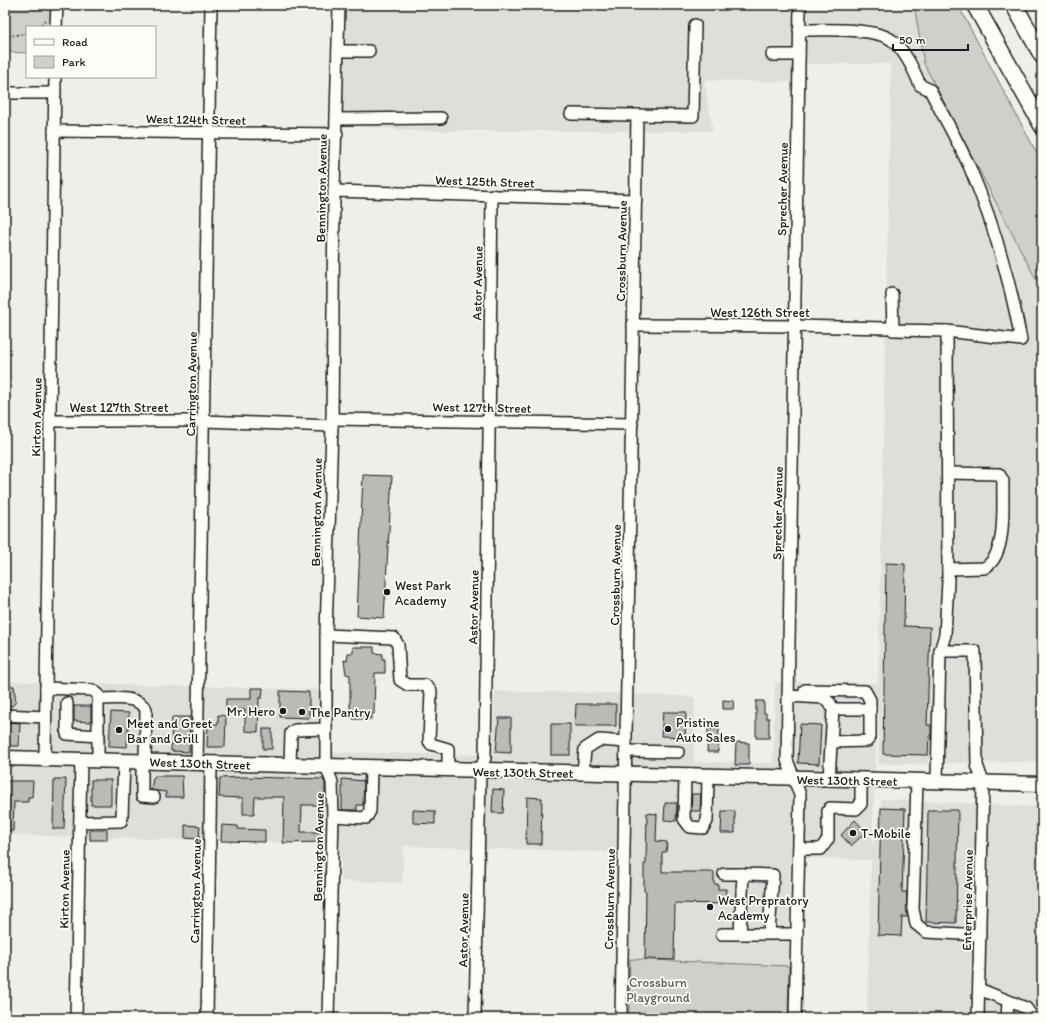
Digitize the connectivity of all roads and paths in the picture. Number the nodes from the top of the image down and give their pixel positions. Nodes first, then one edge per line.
1 (57, 5) edge
2 (211, 5) edge
3 (339, 5) edge
4 (800, 5) edge
5 (1014, 5) edge
6 (977, 8) edge
7 (48, 16) dead end
8 (695, 25) dead end
9 (40, 26) edge
10 (56, 26) edge
11 (799, 30) junction
12 (26, 33) edge
13 (5, 37) edge
14 (338, 51) junction
15 (368, 51) dead end
16 (1041, 53) edge
17 (772, 54) dead end
18 (799, 55) junction
19 (55, 78) edge
20 (5, 93) edge
21 (55, 93) junction
22 (571, 114) dead end
23 (637, 115) junction
24 (441, 118) dead end
25 (337, 119) junction
26 (1042, 125) edge
27 (54, 131) junction
28 (209, 134) junction
29 (336, 134) junction
30 (334, 191) junction
31 (492, 195) junction
32 (636, 200) junction
33 (892, 294) dead end
34 (634, 326) junction
35 (794, 326) junction
36 (886, 328) dead end
37 (947, 331) junction
38 (50, 422) junction
39 (204, 422) junction
40 (489, 422) junction
41 (332, 423) junction
42 (632, 424) junction
43 (948, 473) junction
44 (948, 569) junction
45 (326, 636) junction
46 (940, 651) junction
47 (46, 688) junction
48 (788, 693) junction
49 (99, 699) junction
50 (67, 703) dead end
51 (833, 708) junction
52 (870, 709) junction
53 (5, 715) edge
54 (45, 717) junction
55 (326, 729) junction
56 (99, 736) junction
57 (831, 742) junction
58 (626, 746) junction
59 (678, 752) dead end
60 (5, 758) edge
61 (45, 758) junction
62 (81, 760) junction
63 (98, 760) junction
64 (124, 761) junction
65 (144, 762) junction
66 (197, 763) junction
67 (211, 764) junction
68 (290, 766) junction
69 (326, 766) junction
70 (371, 767) junction
71 (448, 770) junction
72 (480, 771) junction
73 (583, 773) junction
74 (625, 774) junction
75 (685, 775) junction
76 (708, 776) junction
77 (795, 779) junction
78 (829, 780) junction
79 (861, 780) junction
80 (917, 781) junction
81 (937, 782) junction
82 (983, 782) junction
83 (1042, 784) edge
84 (154, 797) dead end
85 (333, 816) junction
86 (80, 822) junction
87 (799, 849) junction
88 (724, 874) dead end
89 (743, 874) junction
90 (769, 933) junction
91 (722, 934) dead end
92 (740, 934) junction
93 (797, 934) junction
94 (980, 934) junction
95 (979, 989) junction
96 (1008, 1001) junction
97 (76, 1018) edge
98 (207, 1018) edge
99 (328, 1018) edge
100 (475, 1018) edge
101 (621, 1018) edge
102 (796, 1018) edge
103 (978, 1018) edge
104 (1008, 1018) edge
105 (1033, 1018) edge

1 - 10 street
2 - 28 street, Carrington Avenue
3 - 14 street, Bennington Avenue
4 - 11 street, Sprecher Avenue
5 - 16 highway
6 - 26 highway
7 - 9 path
8 - 23 street
11 - 18 street, Sprecher Avenue
11 - 37 street
12 - 13 path
14 - 15 street
14 - 25 street, Bennington Avenue
17 - 18 street
18 - 35 street, Sprecher Avenue
19 - 21 street, Kirton Avenue
20 - 21 street
21 - 27 street, Kirton Avenue
22 - 23 street
23 - 32 street, Crossburn Avenue
24 - 25 street
25 - 29 street, Bennington Avenue
27 - 28 street, West 124th Street
27 - 38 street, Kirton Avenue
28 - 29 street, West 124th Street
28 - 39 street, Carrington Avenue
29 - 30 street, Bennington Avenue
30 - 31 street, West 125th Street
30 - 41 street, Bennington Avenue
31 - 32 street, West 125th Street
31 - 40 street, Astor Avenue
32 - 34 street, Crossburn Avenue
33 - 37 street
34 - 35 street, West 126th Street
34 - 42 street, Crossburn Avenue
35 - 36 street, West 126th Street
35 - 48 street, Sprecher Avenue
37 - 43 street
38 - 39 street, West 127th Street
38 - 47 street, Kirton Avenue
39 - 41 street, West 127th Street
39 - 66 street, Carrington Avenue
40 - 41 street, West 127th Street
40 - 42 street, West 127th Street
40 - 72 street, Astor Avenue
41 - 45 street, Bennington Avenue
42 - 58 street, Crossburn Avenue
43 - 44 street
43 - 44 street
44 - 46 street
45 - 55 street, Bennington Avenue
45 - 71 street
46 - 81 street
46 - 82 street, Enterprise Avenue
47 - 49 street
47 - 54 street, Kirton Avenue
48 - 51 street
48 - 52 street
48 - 77 street, Sprecher Avenue
49 - 56 street
49 - 65 street
50 - 56 street
51 - 52 street
51 - 57 street
52 - 57 street
53 - 54 street
54 - 61 street, Kirton Avenue
55 - 68 street
55 - 69 street, Bennington Avenue
56 - 63 street
57 - 78 street
58 - 59 street
58 - 73 street
58 - 74 street, Crossburn Avenue
60 - 61 main road, West 130th Street
61 - 62 main road, West 130th Street
62 - 63 main road, West 130th Street
62 - 86 street, Kirton Avenue
63 - 64 main road, West 130th Street
64 - 65 main road, West 130th Street
64 - 86 street
65 - 66 main road, West 130th Street
65 - 84 street
66 - 67 main road, West 130th Street
67 - 68 main road, West 130th Street
67 - 98 street, Carrington Avenue
68 - 69 main road, West 130th Street
69 - 70 main road, West 130th Street
69 - 85 street, Bennington Avenue
70 - 71 main road, West 130th Street
70 - 85 street
71 - 72 main road, West 130th Street
72 - 73 main road, West 130th Street
72 - 100 street, Astor Avenue
73 - 74 main road, West 130th Street
74 - 75 main road, West 130th Street
74 - 101 street, Crossburn Avenue
75 - 76 main road, West 130th Street
75 - 76 street
76 - 77 main road, West 130th Street
77 - 78 main road, West 130th Street
77 - 87 street, Sprecher Avenue
78 - 79 main road, West 130th Street
79 - 80 main road, West 130th Street
79 - 87 street
80 - 81 main road, West 130th Street
80 - 94 street
81 - 82 main road, West 130th Street
82 - 83 main road, West 130th Street
82 - 94 street, Enterprise Avenue
85 - 99 street, Bennington Avenue
86 - 97 street, Kirton Avenue
87 - 93 street, Sprecher Avenue
88 - 89 street
89 - 90 street
89 - 92 street
90 - 92 street
90 - 93 street
91 - 92 street
93 - 102 street, Sprecher Avenue
94 - 95 street, Enterprise Avenue
95 - 96 street
95 - 103 street, Enterprise Avenue
96 - 104 street
96 - 105 street

